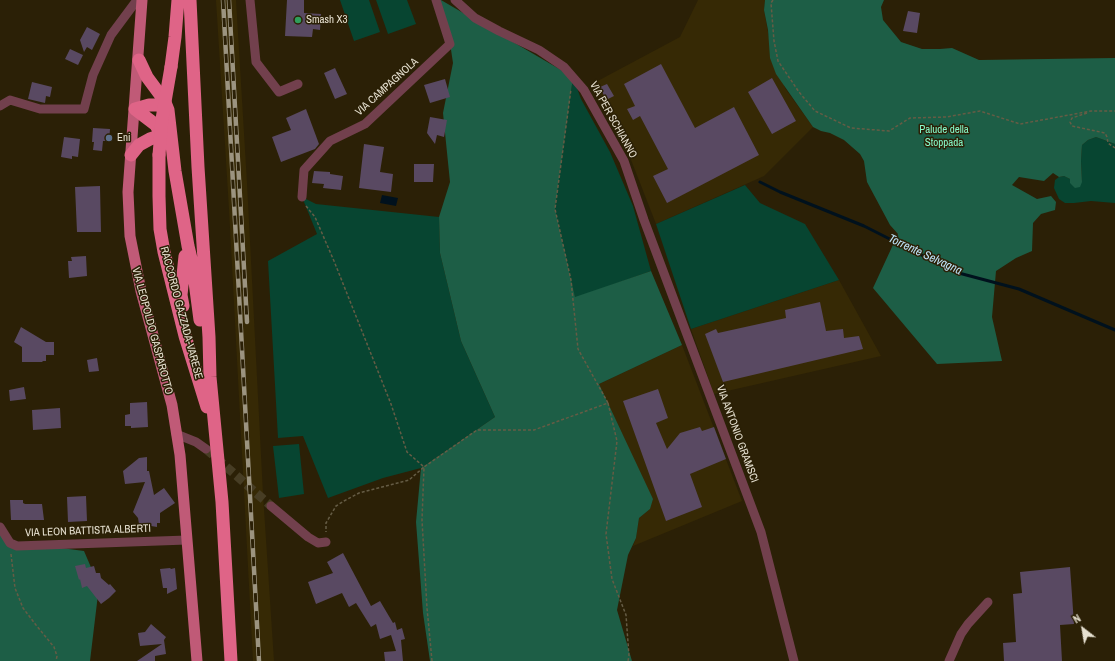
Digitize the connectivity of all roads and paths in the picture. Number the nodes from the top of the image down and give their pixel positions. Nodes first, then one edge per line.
1 (137, 0) edge
2 (142, 0) edge
3 (178, 0) edge
4 (190, 0) edge
5 (250, 0) edge
6 (436, 0) edge
7 (455, 0) edge
8 (773, 0) edge
9 (139, 60) junction
10 (573, 77) junction
11 (298, 84) dead end
12 (0, 106) edge
13 (135, 109) junction
14 (168, 110) junction
15 (1091, 111) junction
16 (1115, 111) edge
17 (162, 138) junction
18 (1115, 148) edge
19 (131, 155) junction
20 (175, 171) junction
21 (302, 197) dead end
22 (306, 206) dead end
23 (644, 220) joint
24 (188, 246) junction
25 (210, 377) junction
26 (203, 394) junction
27 (608, 403) junction
28 (215, 433) junction
29 (176, 434) junction
30 (206, 449) tunnel mouth
31 (424, 467) junction
32 (271, 506) tunnel mouth
33 (0, 527) edge
34 (187, 540) junction
35 (326, 542) joint
36 (13, 544) junction
37 (988, 602) dead end
38 (56, 661) edge
39 (197, 661) edge
40 (231, 661) edge
41 (432, 661) edge
42 (628, 661) edge
43 (794, 661) edge
44 (949, 661) edge

1 - 12 street
2 - 9 main road, VIA LEOPOLDO GASPAROTTO
3 - 26 highway, RACCORDO GAZZADA-VARESE, bridge
4 - 25 highway, RACCORDO GAZZADA-VARESE
5 - 11 street
6 - 21 street, VIA CAMPAGNOLA
7 - 10 street, VIA PER SCHIANNO
8 - 15 path
9 - 13 main road, VIA LEOPOLDO GASPAROTTO
9 - 14 highway
10 - 23 street, VIA PER SCHIANNO
10 - 27 path
13 - 14 highway
13 - 17 highway
13 - 19 main road, VIA LEOPOLDO GASPAROTTO
14 - 20 highway
15 - 16 path
15 - 18 path
17 - 19 highway
17 - 20 highway
19 - 29 main road, VIA LEOPOLDO GASPAROTTO
20 - 24 highway
22 - 31 path
23 - 43 street, VIA ANTONIO GRAMSCI
24 - 25 highway
24 - 26 highway
25 - 28 highway, RACCORDO GAZZADA-VARESE
26 - 28 highway, RACCORDO GAZZADA-VARESE
27 - 31 path
27 - 42 path
28 - 40 highway, RACCORDO GAZZADA-VARESE
29 - 30 street
29 - 34 main road, VIA LEOPOLDO GASPAROTTO
31 - 35 path
31 - 41 path
32 - 35 street
33 - 36 street, VIA LEON BATTISTA ALBERTI
34 - 36 street, VIA LEON BATTISTA ALBERTI
34 - 39 main road, VIA LEOPOLDO GASPAROTTO
36 - 38 path
37 - 44 street

